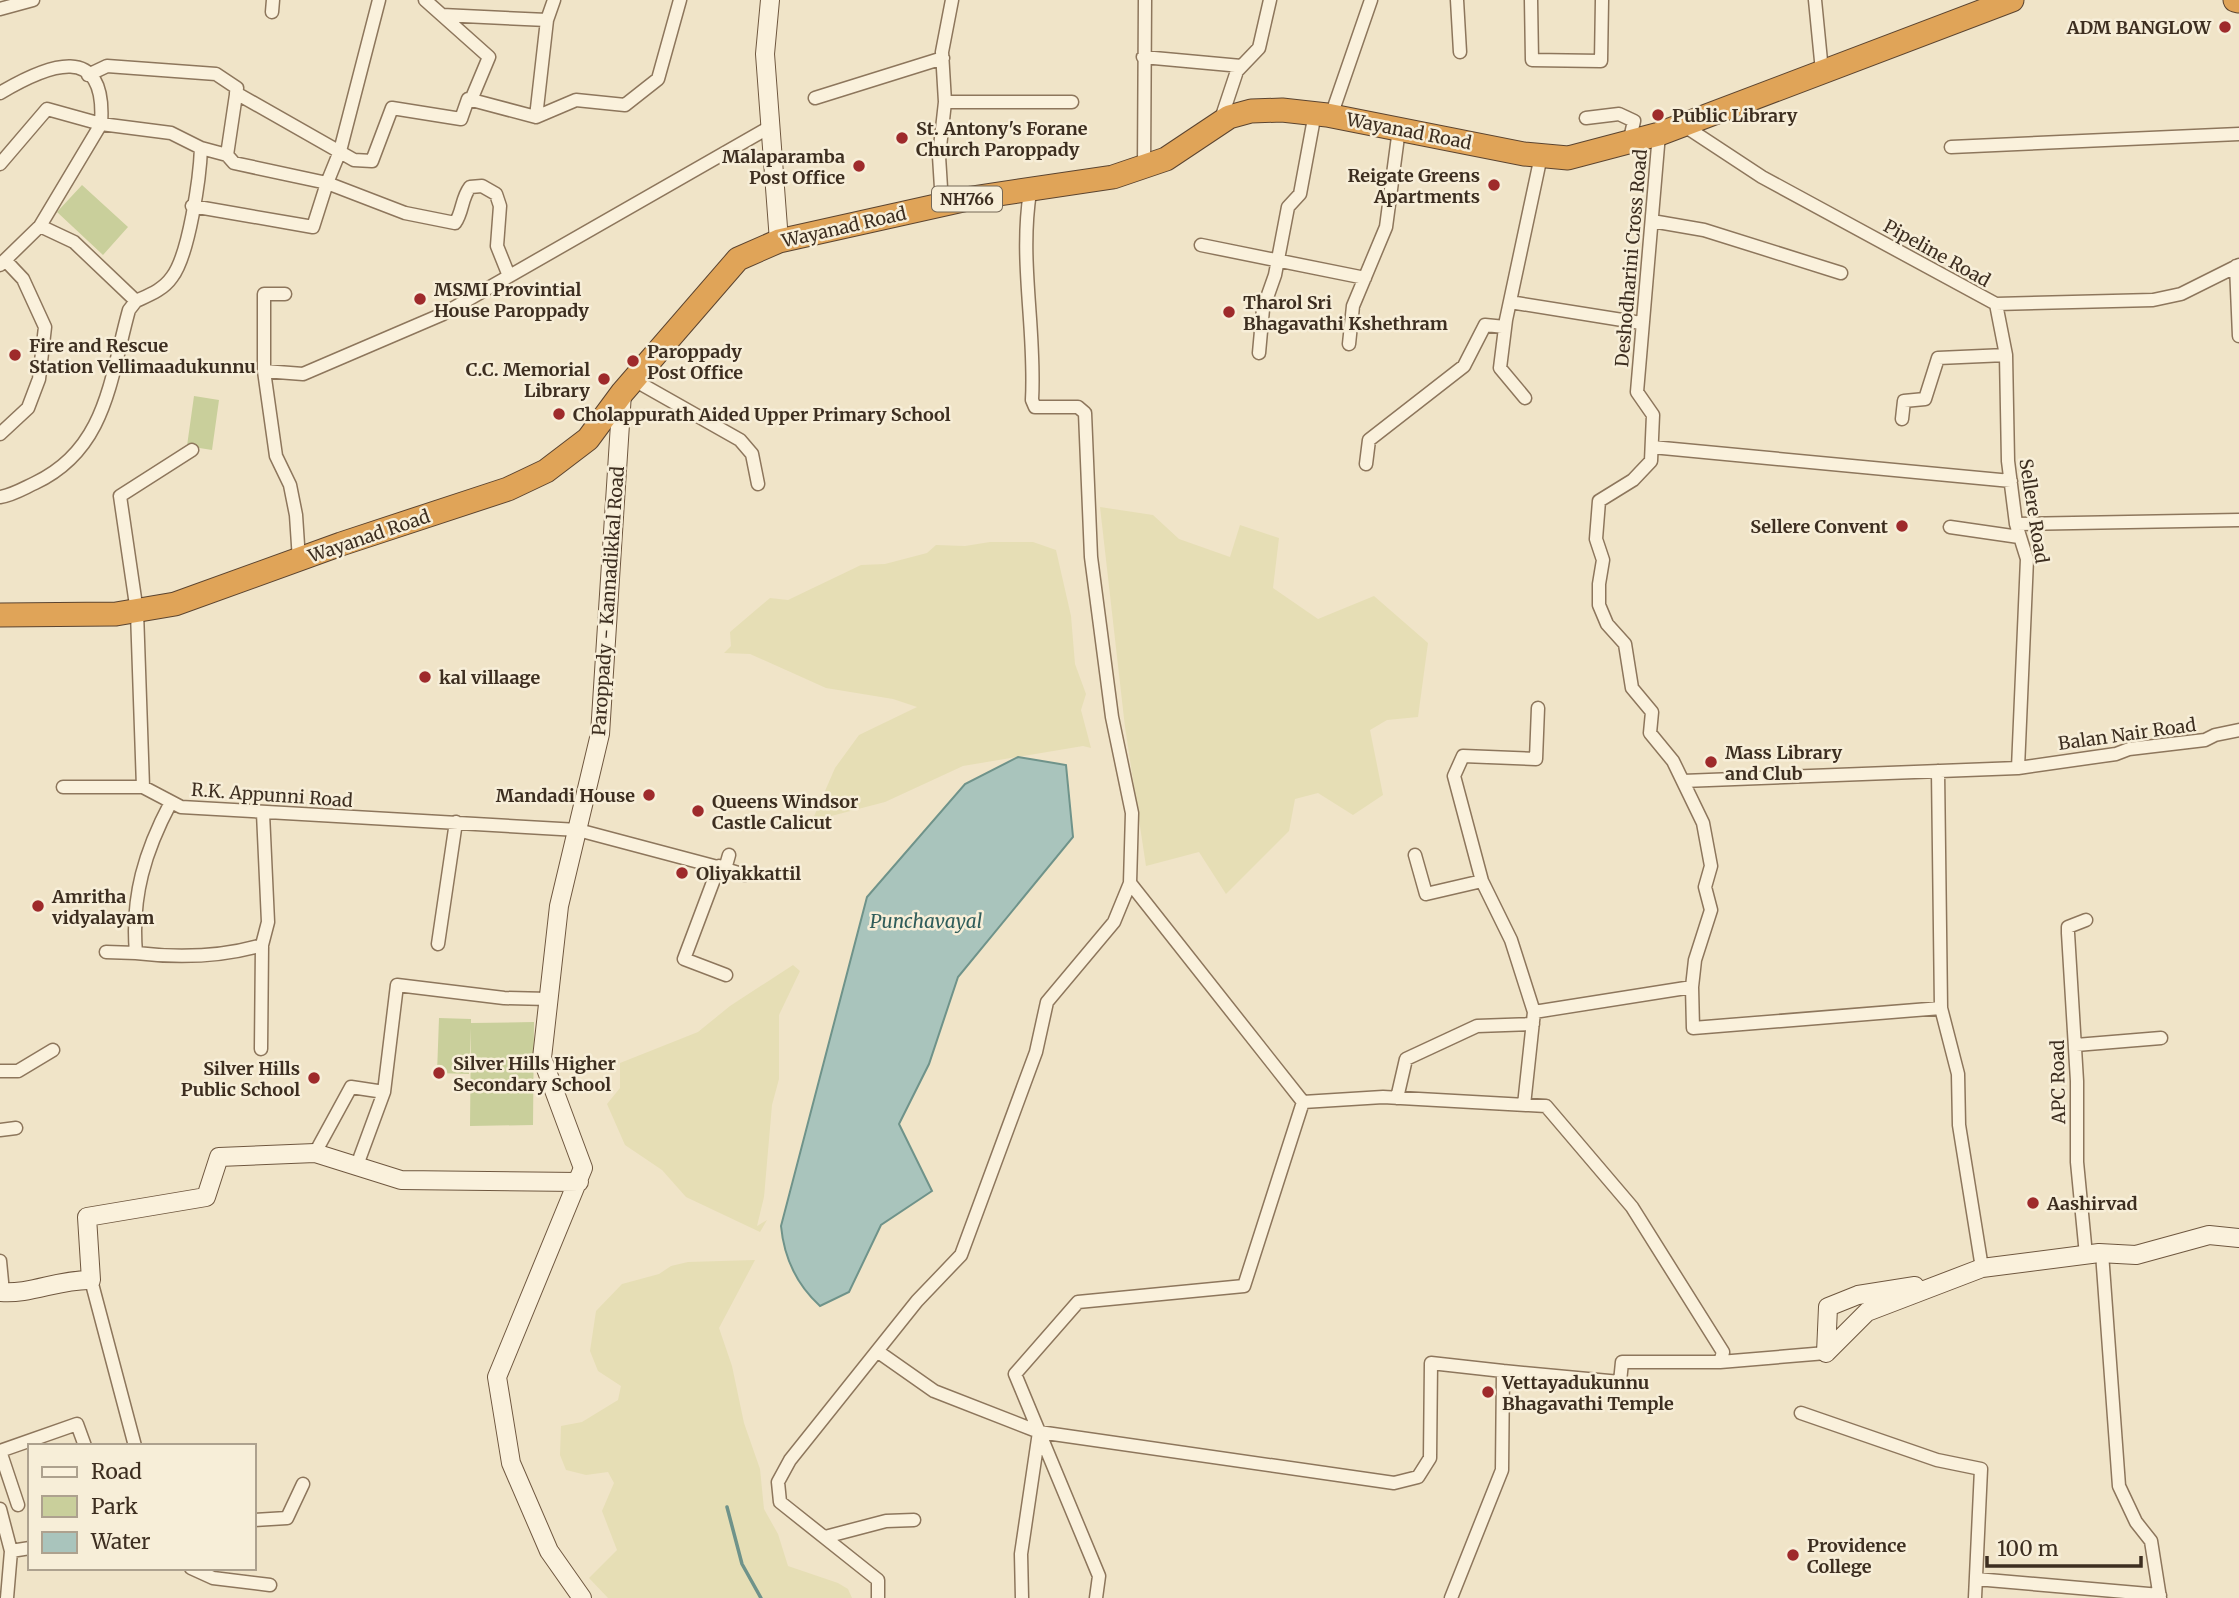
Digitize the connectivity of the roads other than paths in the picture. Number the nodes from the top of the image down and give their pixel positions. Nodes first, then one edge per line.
1 (33, 0) edge
2 (379, 0) edge
3 (425, 0) edge
4 (554, 0) edge
5 (680, 0) edge
6 (770, 0) edge
7 (953, 0) edge
8 (1145, 0) edge
9 (1270, 0) edge
10 (1371, 0) edge
11 (1457, 0) edge
12 (1531, 0) edge
13 (1602, 0) edge
14 (1815, 0) edge
15 (2012, 0) edge
16 (0, 9) edge
17 (442, 15) junction
18 (547, 20) junction
19 (1460, 52) dead end
20 (1143, 57) junction
21 (943, 58) junction
22 (1241, 66) junction
23 (1822, 71) junction
24 (88, 75) junction
25 (0, 93) edge
26 (236, 93) junction
27 (815, 98) dead end
28 (471, 100) junction
29 (946, 102) junction
30 (1072, 102) dead end
31 (1323, 115) junction
32 (536, 117) junction
33 (1586, 118) dead end
34 (1220, 122) junction
35 (101, 124) junction
36 (1683, 125) junction
37 (770, 127) junction
38 (1399, 128) junction
39 (1659, 134) junction
40 (2239, 134) edge
41 (1629, 142) junction
42 (1951, 147) dead end
43 (201, 148) junction
44 (340, 151) junction
45 (227, 155) junction
46 (1541, 156) junction
47 (0, 164) edge
48 (1144, 169) junction
49 (327, 183) junction
50 (1030, 192) junction
51 (942, 204) junction
52 (192, 206) junction
53 (1652, 221) junction
54 (40, 226) junction
55 (779, 241) junction
56 (1201, 245) dead end
57 (1278, 260) junction
58 (3, 263) edge
59 (2237, 272) edge
60 (1841, 273) dead end
61 (509, 276) junction
62 (1365, 278) junction
63 (285, 294) dead end
64 (136, 301) junction
65 (1510, 302) junction
66 (1996, 304) junction
67 (1641, 323) junction
68 (1505, 327) junction
69 (2239, 336) edge
70 (1349, 344) dead end
71 (1258, 353) dead end
72 (2006, 355) junction
73 (264, 370) junction
74 (628, 387) junction
75 (1525, 398) dead end
76 (1902, 419) dead end
77 (0, 434) edge
78 (1652, 447) junction
79 (192, 450) dead end
80 (1366, 464) dead end
81 (2011, 481) junction
82 (758, 484) dead end
83 (0, 496) edge
84 (2239, 520) edge
85 (1950, 527) dead end
86 (2017, 531) junction
87 (299, 560) junction
88 (137, 612) junction
89 (0, 615) edge
90 (1538, 708) dead end
91 (2239, 730) edge
92 (2018, 768) junction
93 (1938, 771) junction
94 (1683, 781) junction
95 (63, 787) dead end
96 (143, 787) junction
97 (171, 802) junction
98 (263, 813) junction
99 (456, 822) junction
100 (578, 830) junction
101 (729, 855) dead end
102 (1415, 855) dead end
103 (722, 867) junction
104 (745, 875) dead end
105 (1482, 881) junction
106 (1130, 883) junction
107 (2086, 920) dead end
108 (438, 944) dead end
109 (262, 945) junction
110 (106, 952) dead end
111 (136, 953) junction
112 (726, 975) dead end
113 (1692, 987) junction
114 (548, 999) junction
115 (1941, 1008) junction
116 (1534, 1018) junction
117 (2161, 1038) dead end
118 (2076, 1045) junction
119 (261, 1049) dead end
120 (53, 1050) dead end
121 (0, 1071) edge
122 (384, 1092) junction
123 (1397, 1098) junction
124 (1303, 1102) junction
125 (1524, 1105) junction
126 (16, 1128) dead end
127 (0, 1130) edge
128 (315, 1153) junction
129 (356, 1168) junction
130 (579, 1182) junction
131 (2239, 1238) edge
132 (2094, 1254) junction
133 (0, 1261) edge
134 (1982, 1268) junction
135 (91, 1280) junction
136 (1946, 1282) junction
137 (1, 1292) edge
138 (877, 1351) junction
139 (1826, 1353) junction
140 (1720, 1362) junction
141 (1503, 1371) junction
142 (1801, 1413) dead end
143 (1039, 1432) junction
144 (84, 1444) edge
145 (134, 1444) edge
146 (303, 1484) dead end
147 (24, 1503) edge
148 (1, 1510) edge
149 (256, 1520) edge
150 (914, 1520) dead end
151 (825, 1537) junction
152 (28, 1548) edge
153 (11, 1551) junction
154 (195, 1570) edge
155 (1976, 1579) junction
156 (270, 1585) dead end
157 (2160, 1596) edge
158 (7, 1598) edge
159 (582, 1598) edge
160 (878, 1598) edge
161 (1022, 1598) edge
162 (1097, 1598) edge
163 (1451, 1598) edge
164 (1975, 1598) edge

1 - 16 street
2 - 44 street
3 - 17 street
4 - 18 street
5 - 32 street
6 - 37 main road
7 - 21 street
8 - 20 street
9 - 22 street
10 - 31 street
11 - 19 street
12 - 13 street
14 - 23 street
15 - 23 highway, Wayanad Road / NH766
17 - 18 street
17 - 28 street
18 - 32 street
20 - 22 street
20 - 48 street
21 - 27 street
21 - 29 street
22 - 34 street
23 - 36 highway, Wayanad Road / NH766
24 - 25 street
24 - 26 street
24 - 35 street
26 - 44 street
26 - 45 street
28 - 32 street
28 - 44 street
29 - 30 street
29 - 51 street
31 - 34 highway, Wayanad Road / NH766
31 - 38 highway, Wayanad Road / NH766
31 - 57 street
33 - 41 street
34 - 48 highway, Wayanad Road / NH766
35 - 43 street
35 - 47 street
35 - 54 street
36 - 39 highway, Wayanad Road / NH766
36 - 66 street, Pipeline Road
37 - 55 main road
37 - 61 street
38 - 46 highway, Wayanad Road / NH766
38 - 62 street
39 - 41 highway, Wayanad Road / NH766
39 - 53 street, Deshodharini Cross Road
40 - 42 street
41 - 46 highway, Wayanad Road / NH766
43 - 45 street
43 - 52 street
44 - 49 street
45 - 49 street
46 - 65 street
48 - 50 highway, Wayanad Road / NH766
49 - 52 street
49 - 61 street
50 - 51 highway, Wayanad Road / NH766
50 - 106 street
51 - 55 highway, Wayanad Road / NH766
52 - 64 street
53 - 60 street
53 - 67 street, Deshodharini Cross Road
54 - 58 street
54 - 64 street
55 - 74 highway, Wayanad Road / NH766
56 - 57 street
57 - 62 street
57 - 71 street
58 - 77 street
59 - 66 street, Pipeline Road
59 - 69 street
61 - 73 street
62 - 70 street
63 - 73 street
64 - 83 street
65 - 67 street
65 - 68 street
66 - 72 street, Sellere Road
67 - 78 street, Deshodharini Cross Road
68 - 75 street
68 - 80 street
72 - 76 street
72 - 81 street, Sellere Road
73 - 87 street
74 - 82 street
74 - 87 highway, Wayanad Road / NH766
74 - 100 main road, Paroppady - Kannadikkal Road
78 - 81 street
78 - 94 street, Deshodharini Cross Road
79 - 88 street
81 - 86 street, Sellere Road
84 - 86 street
85 - 86 street
86 - 92 street, Sellere Road
87 - 88 highway, Wayanad Road / NH766
88 - 89 highway, Wayanad Road / NH766
88 - 96 street
90 - 105 street
91 - 92 street, Balan Nair Road
92 - 93 street, Balan Nair Road
93 - 94 street, Balan Nair Road
93 - 115 street
94 - 113 street, Deshodharini Cross Road
95 - 96 street
96 - 97 street, R.K. Appunni Road
97 - 98 street, R.K. Appunni Road
97 - 111 street
98 - 99 street, R.K. Appunni Road
98 - 109 street
99 - 100 street, R.K. Appunni Road
99 - 108 street
100 - 103 street, R.K. Appunni Road
100 - 114 main road, Paroppady - Kannadikkal Road
101 - 103 street
102 - 105 street
103 - 104 street, R.K. Appunni Road
103 - 112 street
105 - 116 street
106 - 124 street
106 - 138 street
107 - 118 street, APC Road
109 - 111 street
109 - 119 street
110 - 111 street
113 - 115 street, Deshodharini Cross Road
113 - 116 street
114 - 122 street
114 - 130 main road, Paroppady - Kannadikkal Road
115 - 134 street
116 - 123 street
116 - 125 street
117 - 118 street
118 - 132 street, APC Road
120 - 121 street
122 - 128 street
122 - 129 street
123 - 124 street
123 - 125 street
124 - 143 street
125 - 140 street
126 - 127 street
128 - 129 main road
128 - 135 main road
129 - 130 main road
130 - 159 main road, Paroppady - Kannadikkal Road
131 - 132 main road
132 - 134 main road
132 - 157 street, APC Road
133 - 137 street
134 - 136 main road
135 - 137 main road
135 - 145 street
136 - 139 main road
136 - 139 main road
138 - 143 street
138 - 151 street
139 - 140 street
140 - 141 street
141 - 143 street
141 - 163 street
142 - 155 street
143 - 161 street
143 - 162 street
144 - 147 street
146 - 149 street
147 - 148 street
148 - 153 street
150 - 151 street
151 - 160 street
152 - 153 street
153 - 158 street
154 - 156 street
155 - 157 street
155 - 164 street

